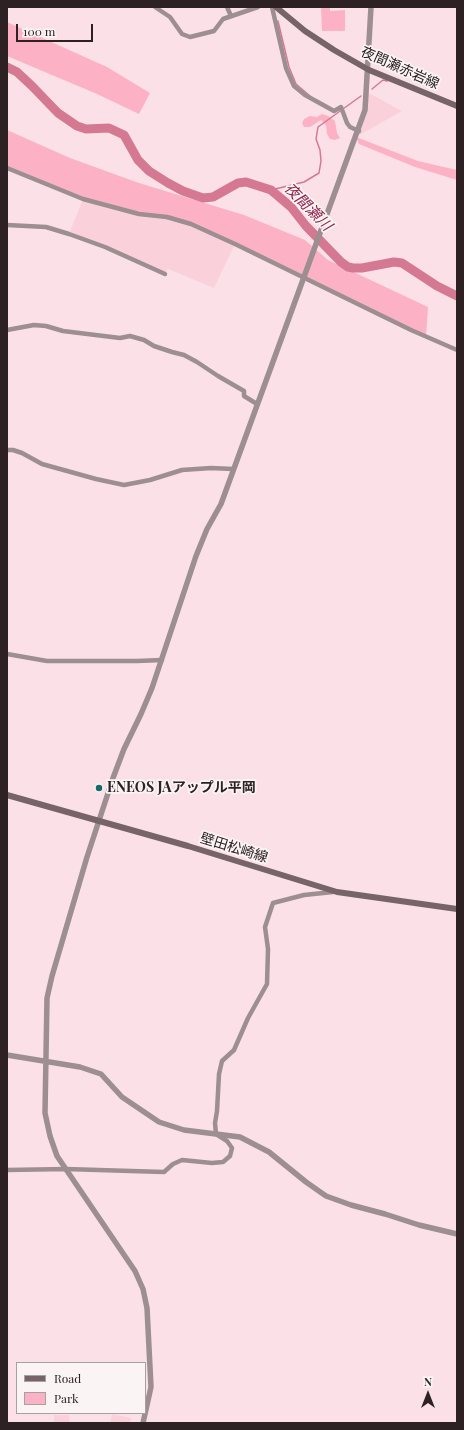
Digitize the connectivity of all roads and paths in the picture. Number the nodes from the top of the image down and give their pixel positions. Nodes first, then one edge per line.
1 (155, 7) edge
2 (227, 7) edge
3 (258, 7) edge
4 (272, 7) edge
5 (276, 7) edge
6 (371, 7) edge
7 (231, 16) junction
8 (369, 70) junction
9 (457, 106) edge
10 (359, 131) junction
11 (7, 168) edge
12 (7, 225) edge
13 (165, 274) dead end
14 (303, 278) junction
15 (7, 330) edge
16 (457, 350) edge
17 (257, 404) junction
18 (7, 450) edge
19 (233, 470) junction
20 (7, 654) edge
21 (162, 660) junction
22 (7, 795) edge
23 (98, 821) junction
24 (337, 892) junction
25 (457, 909) edge
26 (7, 1055) edge
27 (46, 1061) junction
28 (216, 1134) junction
29 (66, 1169) junction
30 (7, 1170) edge
31 (457, 1234) edge
32 (146, 1413) edge

1 - 7 street
2 - 7 street
3 - 7 street
4 - 10 street
5 - 8 main road, 夜間瀬赤岩線
6 - 8 street
8 - 9 main road, 夜間瀬赤岩線
8 - 10 street
10 - 14 street
11 - 14 street
12 - 13 street
14 - 16 street
14 - 17 street
15 - 17 street
17 - 19 street
18 - 19 street
19 - 21 street
20 - 21 street
21 - 23 street
22 - 23 main road, 壁田松崎線
23 - 24 main road, 壁田松崎線
23 - 27 street
24 - 25 main road, 壁田松崎線
24 - 28 street
26 - 27 street
27 - 28 street
27 - 29 street
28 - 29 street
28 - 31 street
29 - 30 street
29 - 32 street

